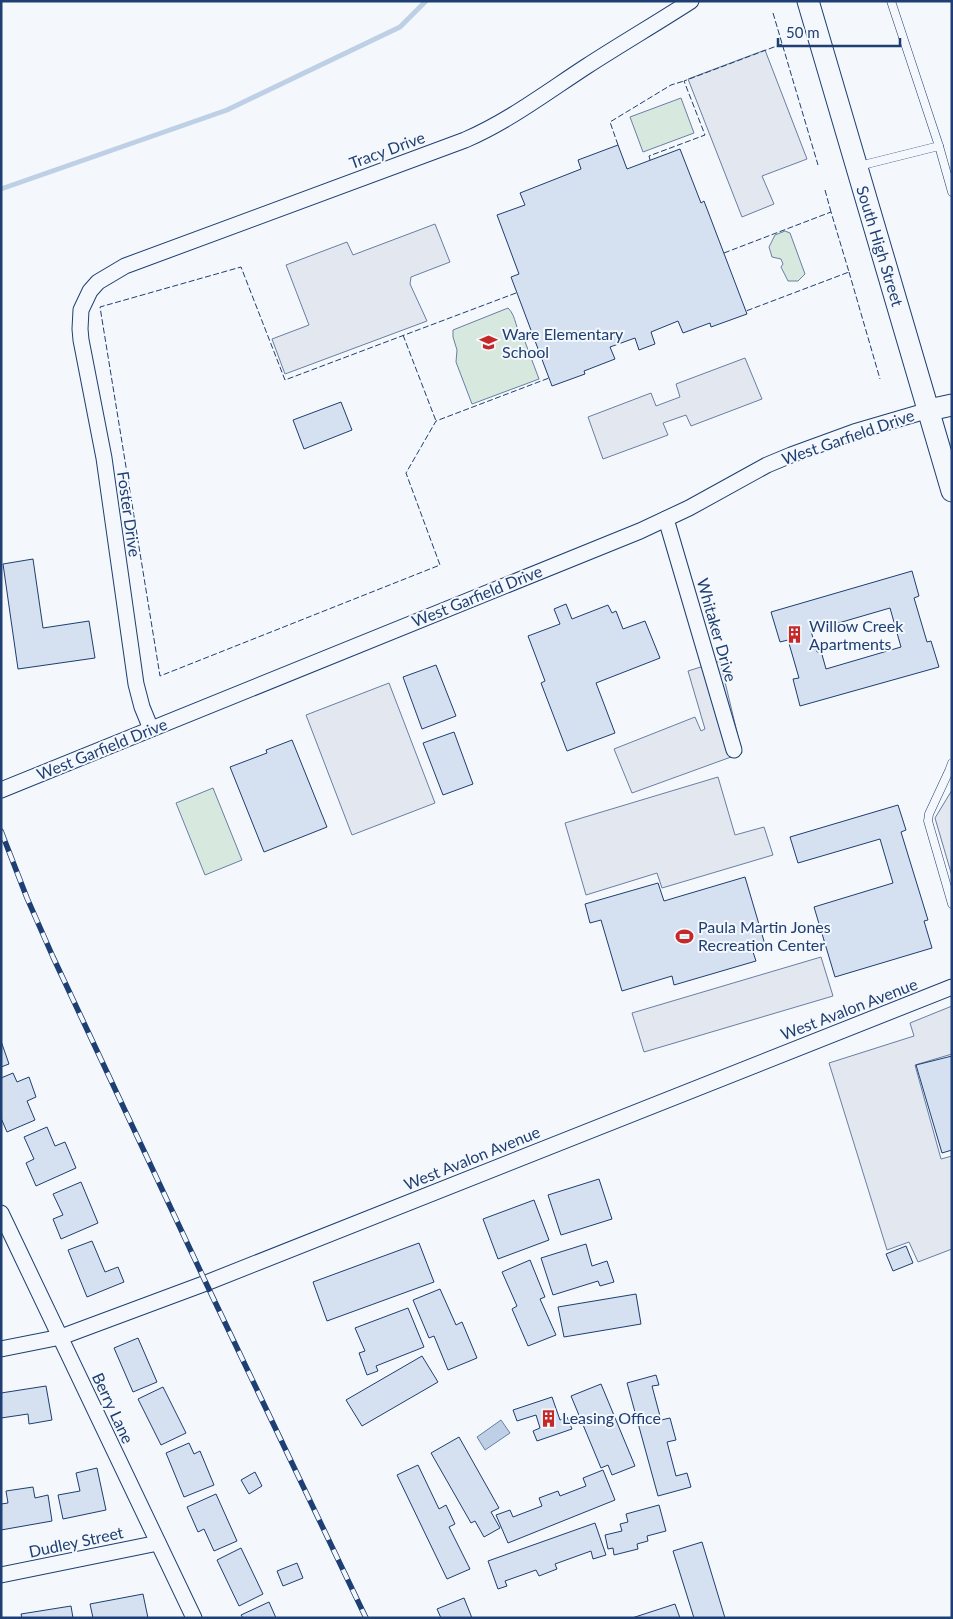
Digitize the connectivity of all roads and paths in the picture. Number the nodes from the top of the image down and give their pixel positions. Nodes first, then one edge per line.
1 (692, 1) edge
2 (808, 1) edge
3 (891, 1) edge
4 (939, 146) junction
5 (857, 167) junction
6 (952, 192) edge
7 (84, 302) joint
8 (952, 404) edge
9 (929, 410) junction
10 (952, 491) edge
11 (666, 519) junction
12 (151, 729) junction
13 (734, 750) dead end
14 (952, 763) edge
15 (951, 774) edge
16 (1, 790) edge
17 (952, 904) edge
18 (952, 987) edge
19 (1, 1213) edge
20 (61, 1337) junction
21 (1, 1349) edge
22 (158, 1543) junction
23 (1, 1575) edge
24 (194, 1618) edge

1 - 7 street, Tracy Drive
2 - 5 main road, South High Street
3 - 4 lane
4 - 5 lane
4 - 6 lane
5 - 9 main road, South High Street
7 - 12 street, Foster Drive
8 - 9 main road, West Garfield Drive
9 - 10 main road, South High Street
9 - 11 street, West Garfield Drive
11 - 12 street, West Garfield Drive
11 - 13 street, Whitaker Drive
12 - 16 street, West Garfield Drive
14 - 15 lane
15 - 17 lane
18 - 20 street, West Avalon Avenue
19 - 20 street, Berry Lane
20 - 21 street, West Avalon Avenue
20 - 22 street, Berry Lane
22 - 23 street, Dudley Street
22 - 24 street, Berry Lane

